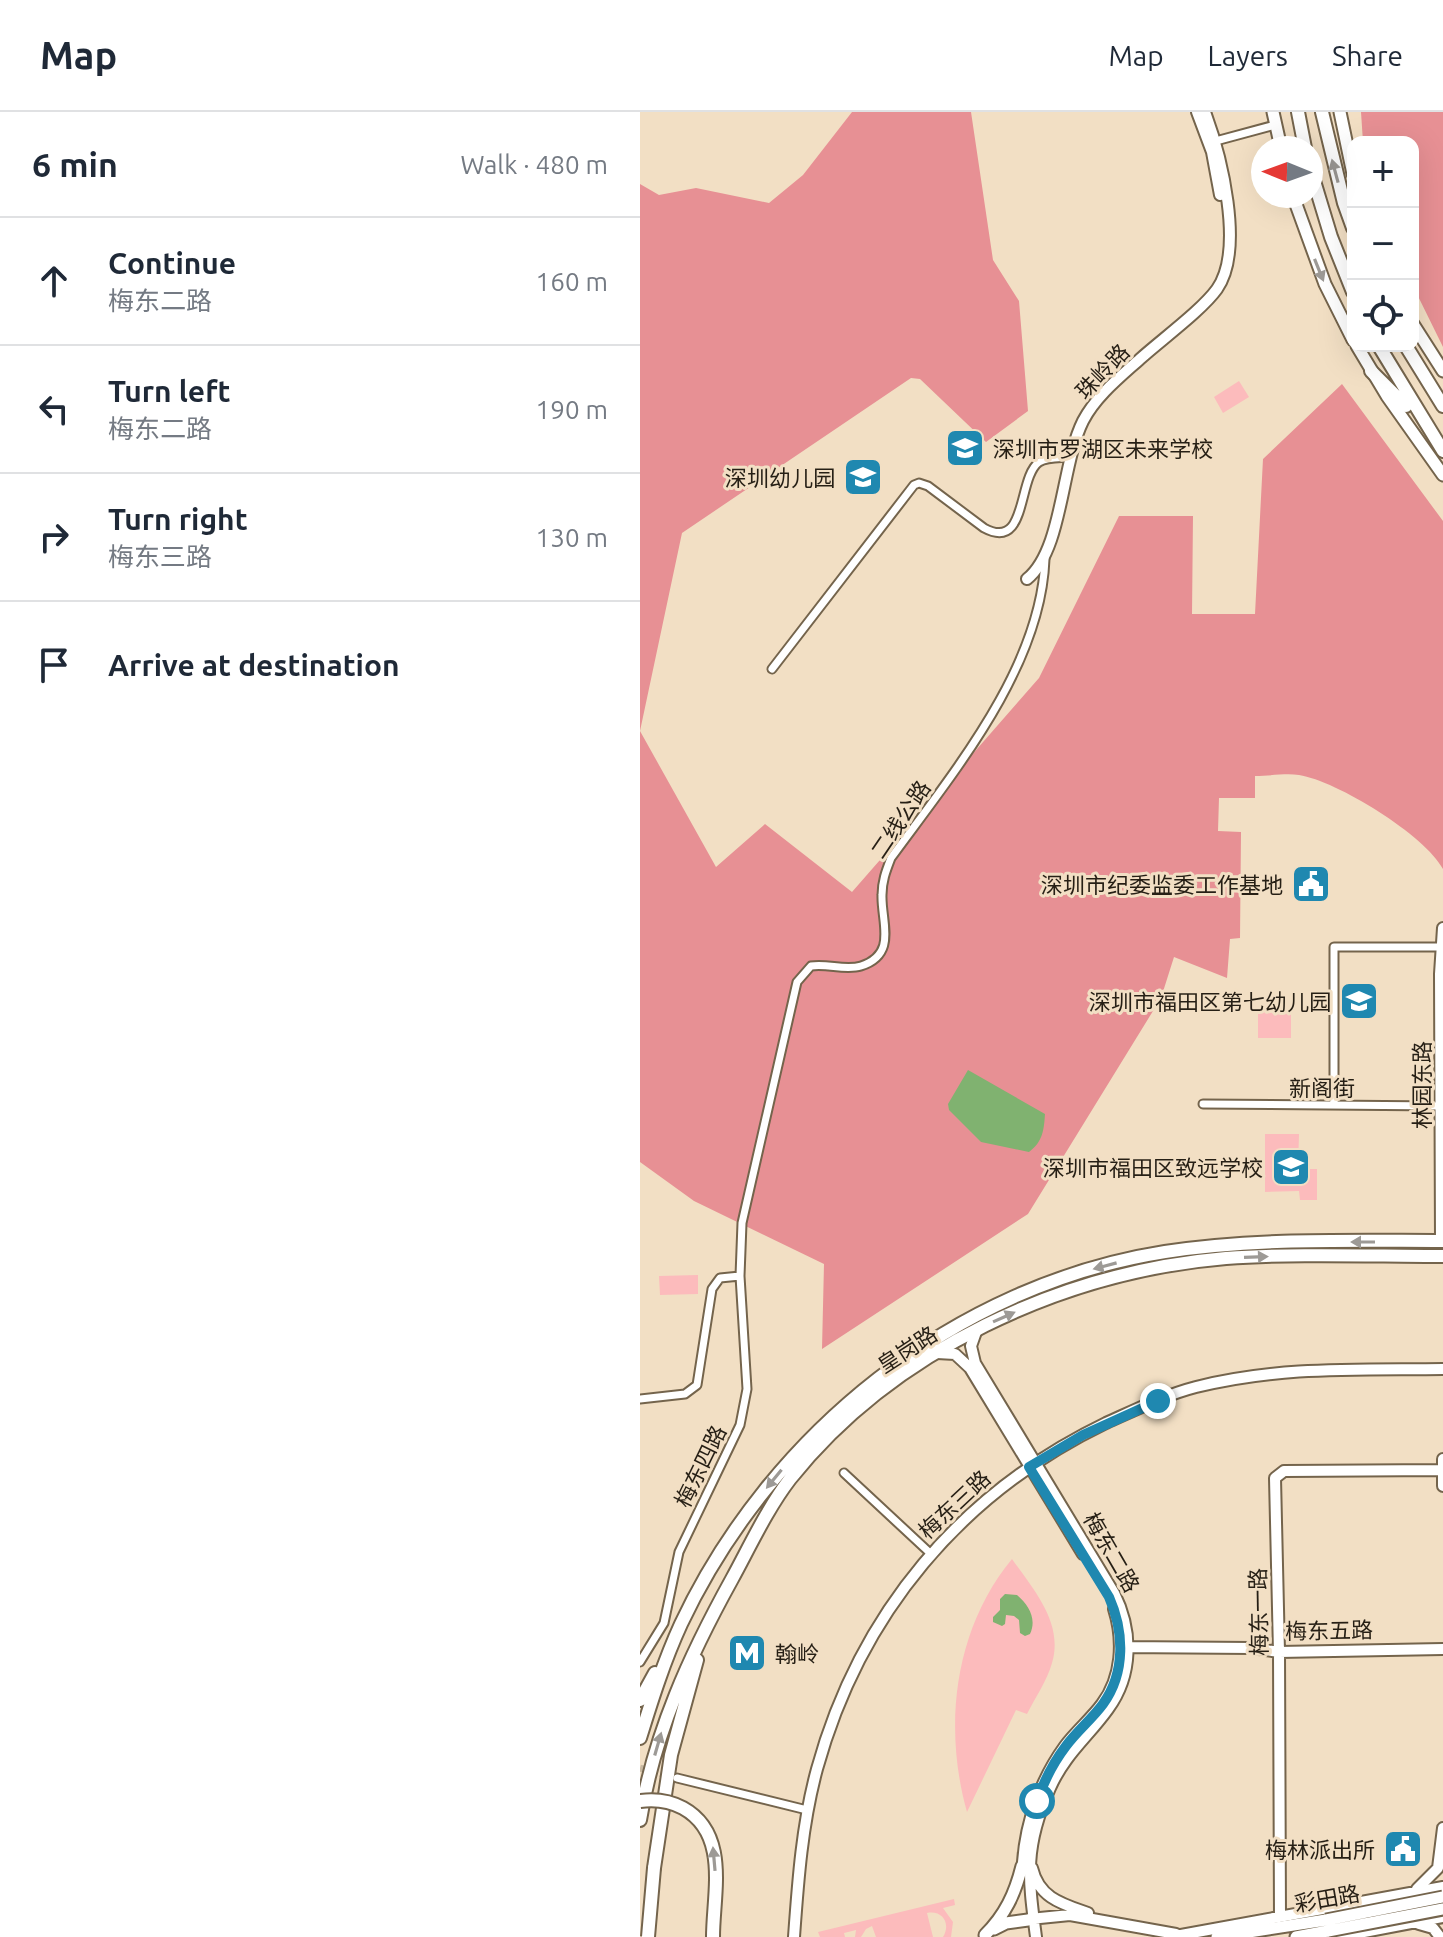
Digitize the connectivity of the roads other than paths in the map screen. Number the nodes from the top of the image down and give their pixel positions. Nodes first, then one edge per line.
1 (1197, 112) edge
2 (1205, 112) edge
3 (1273, 112) edge
4 (1298, 112) edge
5 (1322, 112) edge
6 (1340, 112) edge
7 (1275, 125) junction
8 (1278, 136) edge
9 (1303, 136) edge
10 (1212, 142) junction
11 (1347, 145) edge
12 (1297, 208) edge
13 (1321, 208) edge
14 (1347, 211) edge
15 (1348, 280) edge
16 (1347, 328) edge
17 (1419, 333) edge
18 (1360, 352) edge
19 (1382, 352) edge
20 (1410, 352) edge
21 (1371, 371) junction
22 (1443, 371) edge
23 (1443, 406) edge
24 (1429, 432) junction
25 (1443, 451) edge
26 (1070, 457) junction
27 (1443, 475) edge
28 (1045, 556) junction
29 (1027, 579) dead end
30 (772, 669) dead end
31 (1443, 928) edge
32 (1441, 947) edge
33 (1203, 1104) dead end
34 (1334, 1105) junction
35 (1441, 1106) junction
36 (1442, 1241) edge
37 (1443, 1256) edge
38 (740, 1276) junction
39 (977, 1329) junction
40 (935, 1353) junction
41 (1443, 1369) edge
42 (640, 1399) edge
43 (1443, 1459) edge
44 (1032, 1465) junction
45 (1443, 1470) edge
46 (844, 1473) dead end
47 (1443, 1486) edge
48 (930, 1553) junction
49 (682, 1621) junction
50 (664, 1623) junction
51 (706, 1626) junction
52 (671, 1646) junction
53 (1125, 1647) junction
54 (1443, 1649) edge
55 (1279, 1652) junction
56 (640, 1662) edge
57 (640, 1700) edge
58 (640, 1738) edge
59 (677, 1778) tunnel mouth
60 (640, 1801) edge
61 (807, 1810) junction
62 (640, 1820) edge
63 (1443, 1828) edge
64 (1031, 1853) junction
65 (1022, 1866) junction
66 (1408, 1893) junction
67 (1441, 1894) edge
68 (1443, 1909) edge
69 (1280, 1917) junction
70 (1443, 1917) edge
71 (1031, 1919) junction
72 (1100, 1920) junction
73 (1413, 1923) junction
74 (1331, 1929) edge
75 (983, 1936) edge
76 (1174, 1936) edge
77 (648, 1937) edge
78 (713, 1937) edge
79 (794, 1937) edge
80 (1033, 1937) edge
81 (1217, 1937) edge
82 (1296, 1937) edge
83 (1440, 1937) edge

1 - 10 street, 珠岭路
2 - 10 street, 珠岭路
3 - 7 main road
4 - 9 highway
14 -> 5 highway
6 - 11 main road
7 - 8 main road
7 - 10 street
10 - 26 street, 珠岭路
12 -> 16 main road
13 - 15 highway
17 - 22 main road
18 - 21 main road
19 - 24 highway
20 - 23 highway
21 - 24 highway
21 - 27 main road
24 - 25 highway
26 - 28 street, 珠岭路
26 - 30 street
28 - 29 street, 珠岭路
28 - 38 street, 二线公路
31 - 32 street, 林园东路
32 - 34 street
32 - 35 street, 林园东路
33 - 34 street, 新阁街
34 - 35 street, 新阁街
35 - 36 street, 林园东路
36 -> 49 highway, 皇岗路
39 -> 37 highway, 皇岗路
38 - 42 street
38 - 50 street, 梅东四路
39 - 40 highway, 皇岗路
39 - 44 street, 梅东二路
40 - 44 street, 梅东二路
40 - 51 highway, 皇岗路
41 - 44 street, 梅东三路
43 - 45 street
44 - 48 street, 梅东三路
44 - 53 street, 梅东二路
45 - 47 street
45 - 55 street, 梅东一路
46 - 48 street
48 - 61 street, 梅东三路
49 - 50 street
49 - 52 highway, 皇岗路
50 - 56 street, 梅东四路
62 -> 51 highway, 皇岗路
51 - 77 highway, bridge
52 - 57 highway
52 - 58 highway, 皇岗路
53 - 55 street, 梅东五路
53 - 64 street, 梅东二路
53 - 65 street, 梅东二路
54 - 55 street, 梅东五路
55 - 69 street, 梅东一路
59 - 61 street
78 -> 60 highway, bridge
61 - 79 street, 梅东三路
63 - 66 street
64 - 71 street, 梅东二路
64 - 72 street
65 - 71 street, 梅东二路
65 - 75 main road
66 - 67 street
66 - 69 street
67 - 74 main road, 彩田路, bridge
68 - 74 main road, 彩田路, bridge
69 - 76 street
70 - 73 street
71 - 72 street
71 - 75 main road
71 - 80 street, 梅东二路
72 - 76 street
73 - 74 street
73 - 83 street
74 - 81 main road, 彩田路
74 - 82 main road, 彩田路

